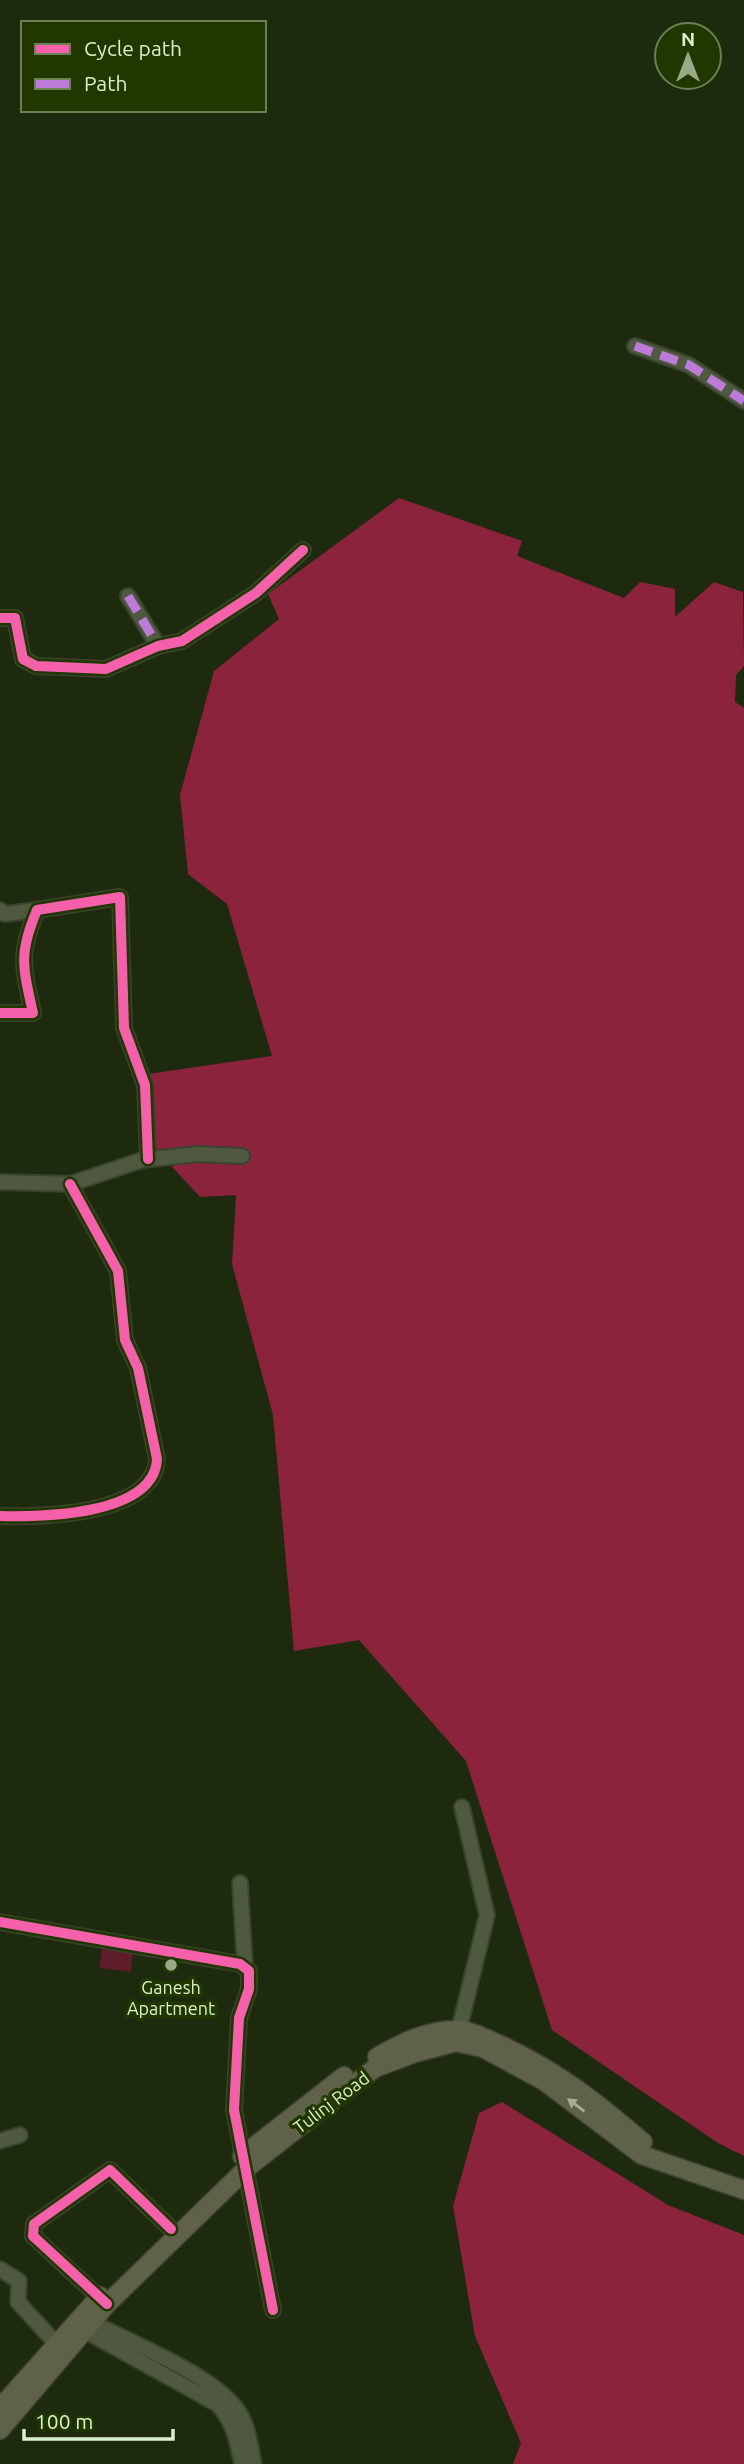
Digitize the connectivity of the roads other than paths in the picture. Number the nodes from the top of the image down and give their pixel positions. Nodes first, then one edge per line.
1 (635, 346) dead end
2 (744, 401) edge
3 (303, 550) dead end
4 (128, 596) dead end
5 (0, 618) edge
6 (158, 646) junction
7 (0, 910) edge
8 (37, 910) junction
9 (0, 1013) edge
10 (242, 1156) dead end
11 (148, 1159) junction
12 (0, 1182) edge
13 (70, 1184) junction
14 (0, 1516) edge
15 (462, 1807) dead end
16 (240, 1883) dead end
17 (0, 1922) edge
18 (245, 1967) junction
19 (457, 2036) junction
20 (20, 2135) dead end
21 (0, 2141) edge
22 (246, 2160) junction
23 (744, 2180) edge
24 (744, 2190) edge
25 (172, 2229) junction
26 (0, 2269) edge
27 (103, 2301) junction
28 (273, 2310) dead end
29 (83, 2324) junction
30 (60, 2348) junction
31 (0, 2408) edge
32 (0, 2430) edge
33 (242, 2464) edge
34 (254, 2464) edge

1 - 2 street
3 - 6 street
4 - 6 street
5 - 6 street
7 - 8 street
8 - 9 street
8 - 11 street
10 - 11 street
11 - 13 street
12 - 13 street
13 - 14 street
15 - 19 street
16 - 18 street
17 - 18 street
18 - 22 street
19 - 22 main road, Tulinj Road
19 - 23 main road
24 -> 19 main road
20 - 21 street
22 - 25 main road, Tulinj Road
22 - 27 main road, Tulinj Road
22 - 28 street
25 - 27 main road, Tulinj Road
25 - 27 street
26 - 30 street
27 - 29 main road, Tulinj Road
29 - 30 main road, Tulinj Road
29 - 33 street
29 - 34 street
30 - 31 main road, Tulinj Road
30 - 32 main road, Tulinj Road

